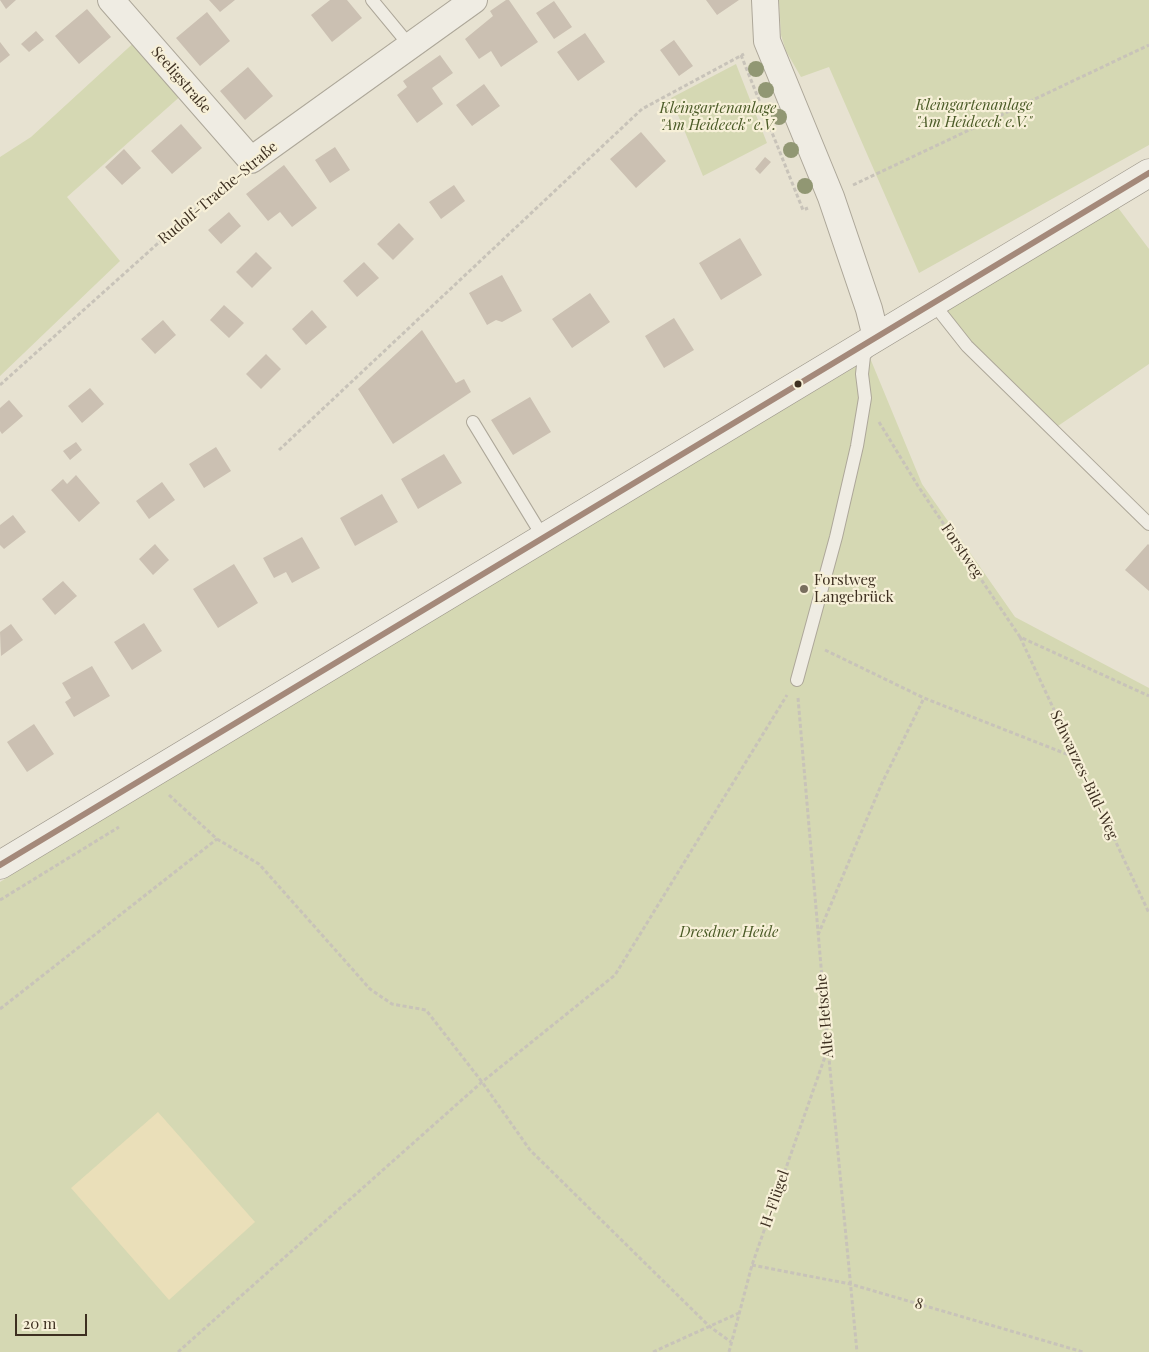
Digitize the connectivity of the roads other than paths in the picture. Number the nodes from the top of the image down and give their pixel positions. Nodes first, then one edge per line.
1 (111, 0) edge
2 (372, 0) edge
3 (474, 0) edge
4 (765, 0) edge
5 (410, 46) junction
6 (251, 160) joint
7 (1149, 173) edge
8 (933, 303) junction
9 (876, 337) junction
10 (473, 422) dead end
11 (1149, 524) edge
12 (543, 537) junction
13 (797, 680) road end
14 (0, 865) edge

1 - 6 street, Seeligstraße
2 - 5 lane
3 - 5 street, Rudolf-Trache-Straße
4 - 9 street
5 - 6 street, Rudolf-Trache-Straße
7 - 8 main road
8 - 9 main road
8 - 11 lane
9 - 12 main road
9 - 13 lane
10 - 12 lane
12 - 14 main road

